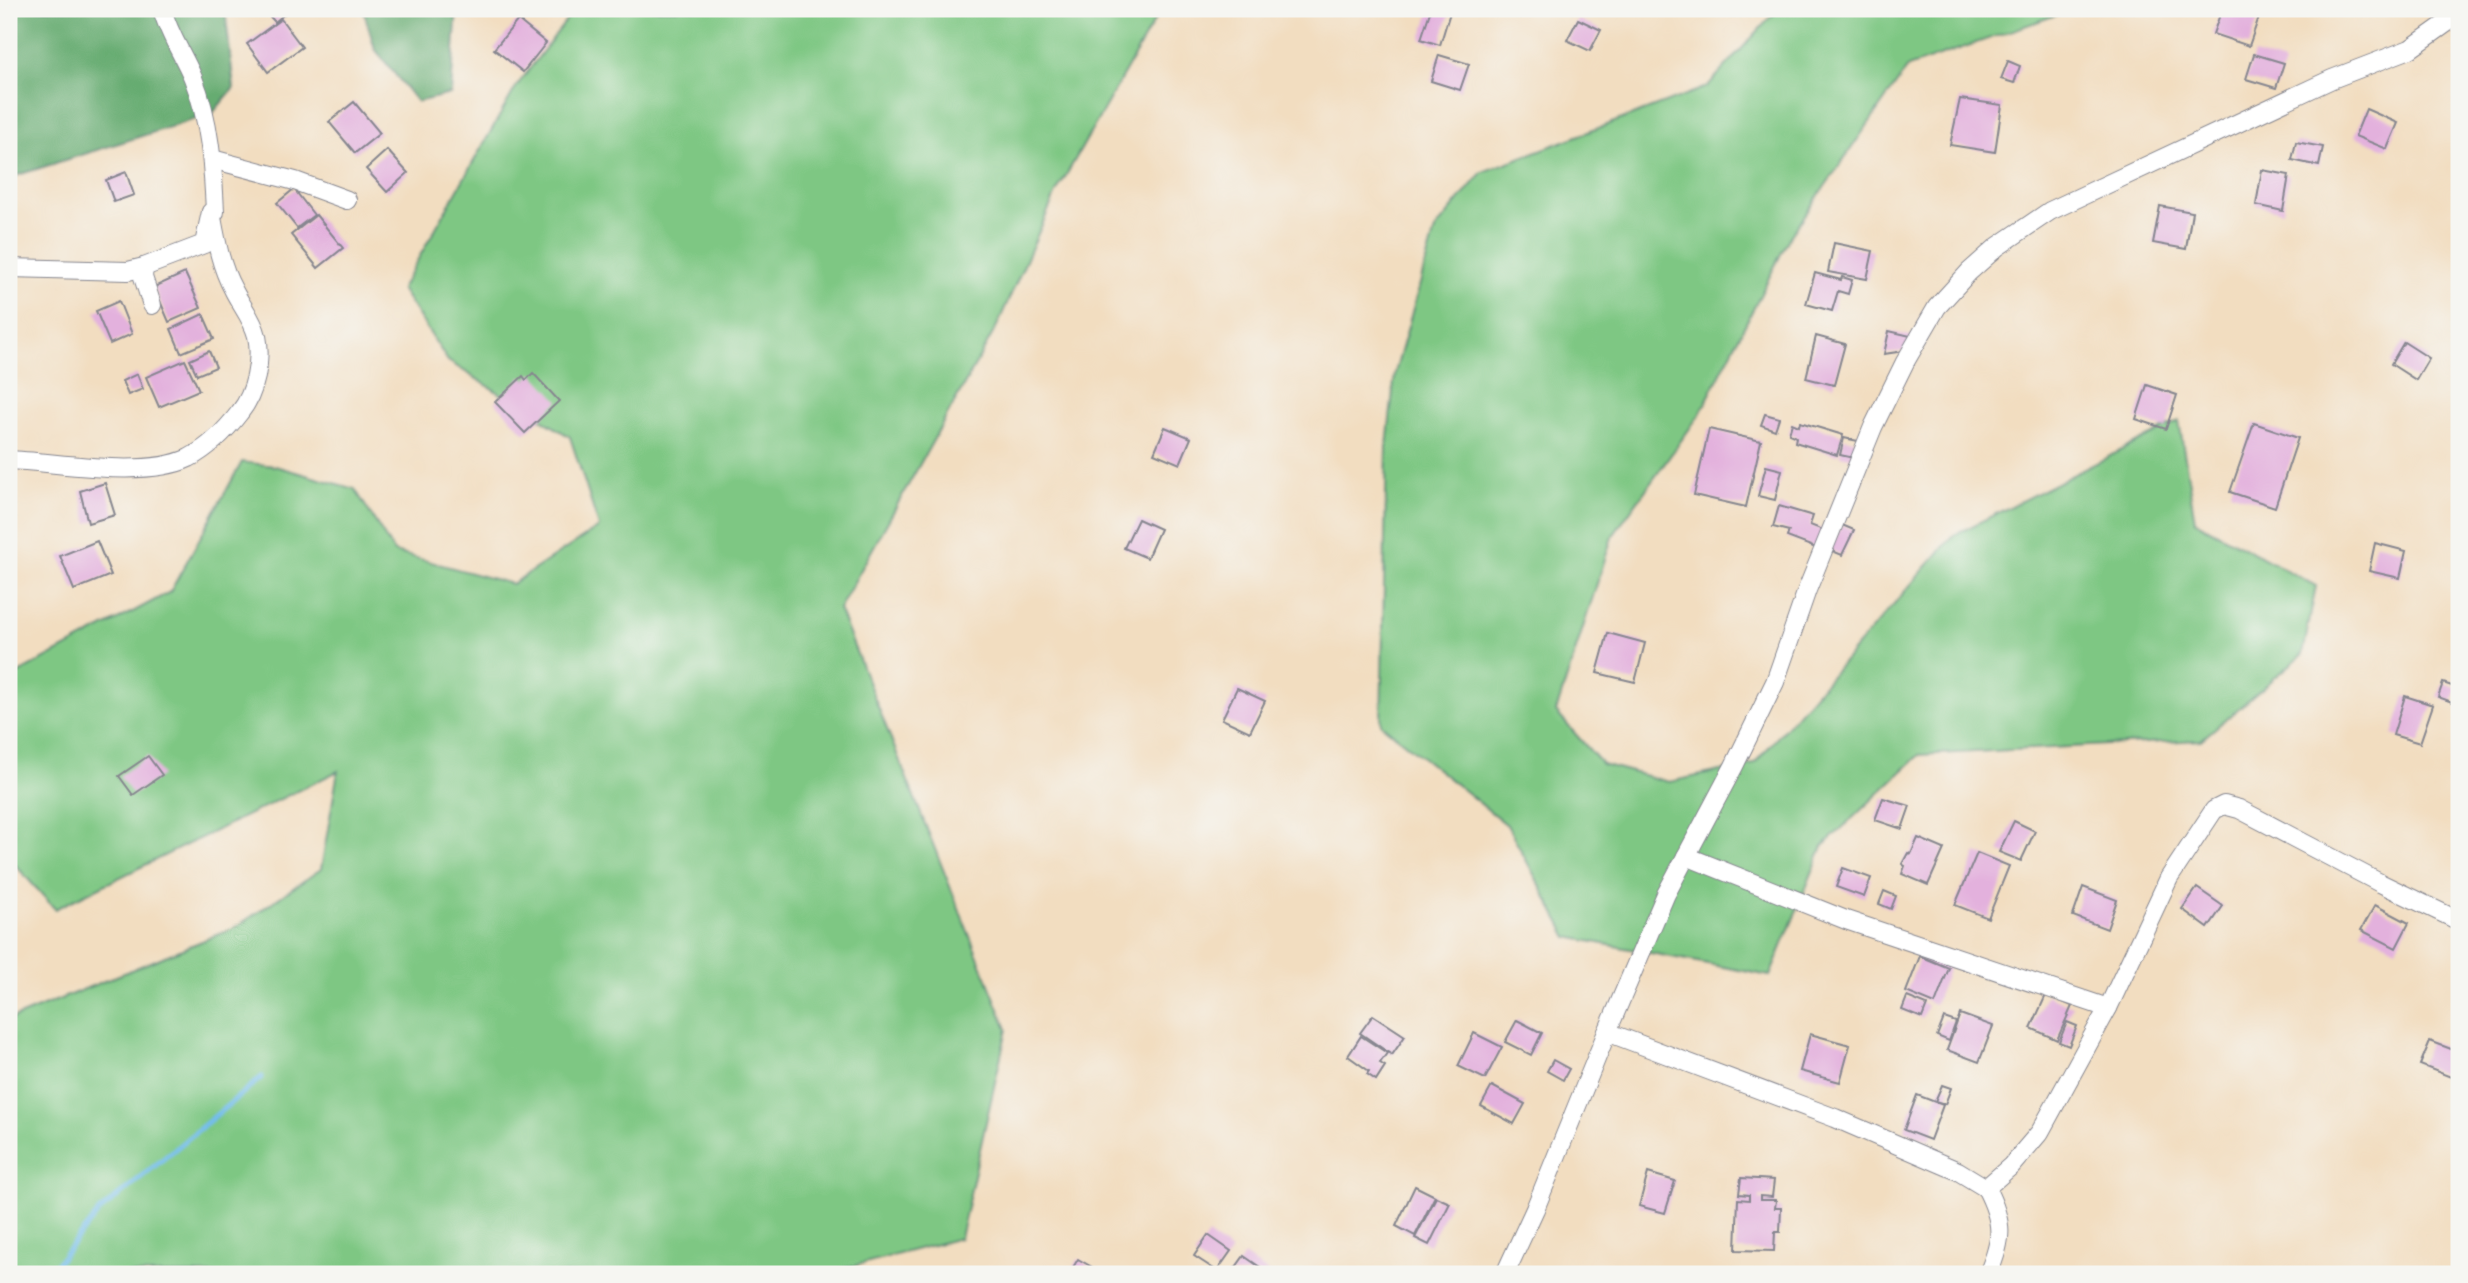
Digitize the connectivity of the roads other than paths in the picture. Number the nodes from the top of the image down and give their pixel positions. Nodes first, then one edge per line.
1 (162, 9) edge
2 (2459, 11) edge
3 (212, 159) junction
4 (347, 200) dead end
5 (211, 212) junction
6 (144, 267) junction
7 (9, 268) edge
8 (152, 305) dead end
9 (9, 460) edge
10 (1686, 856) junction
11 (2459, 921) edge
12 (2108, 1008) junction
13 (1606, 1032) junction
14 (1986, 1188) junction
15 (1505, 1274) edge
16 (1988, 1274) edge

1 - 3 street
2 - 10 street
3 - 4 street
3 - 5 street
5 - 6 street
5 - 9 street
6 - 7 street
6 - 8 street
10 - 12 street
10 - 13 street
11 - 12 street
12 - 14 street
13 - 14 street
13 - 15 street
14 - 16 street

